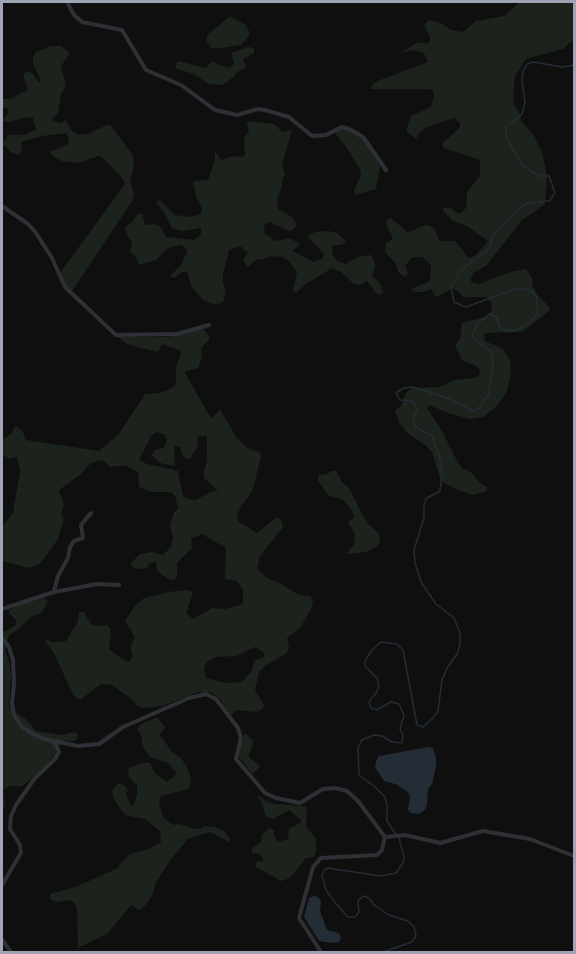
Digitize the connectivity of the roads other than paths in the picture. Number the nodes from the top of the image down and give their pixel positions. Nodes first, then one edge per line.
1 (67, 2) edge
2 (386, 170) dead end
3 (2, 206) edge
4 (209, 325) dead end
5 (91, 513) dead end
6 (119, 585) dead end
7 (54, 592) junction
8 (2, 609) edge
9 (2, 638) edge
10 (49, 740) junction
11 (388, 838) junction
12 (574, 856) edge
13 (2, 885) edge
14 (2, 940) edge
15 (11, 952) edge
16 (321, 952) edge

1 - 2 street
3 - 4 street
5 - 7 street
6 - 7 street
7 - 8 street
9 - 10 street
10 - 11 street
10 - 13 street
11 - 12 street
11 - 16 street
14 - 15 street

